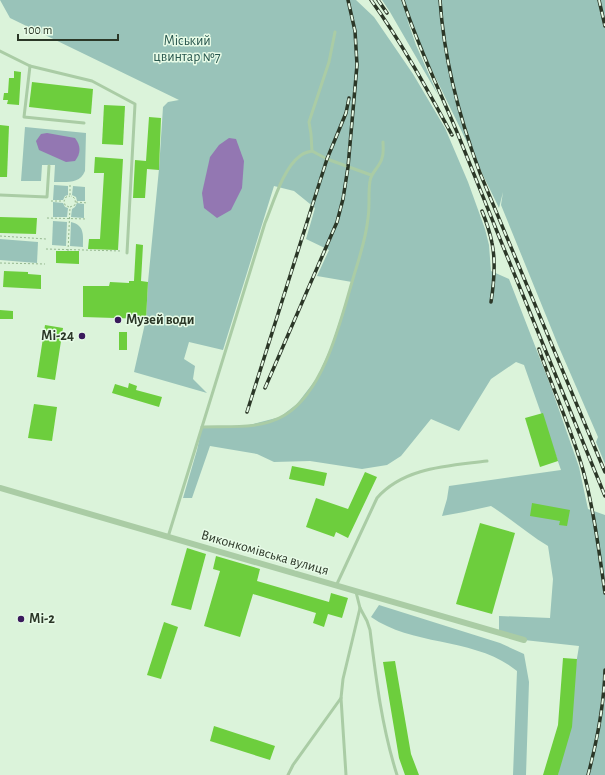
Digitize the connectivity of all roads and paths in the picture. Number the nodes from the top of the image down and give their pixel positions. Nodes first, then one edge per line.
1 (335, 32) dead end
2 (0, 51) edge
3 (30, 66) junction
4 (84, 123) dead end
5 (383, 142) dead end
6 (312, 151) junction
7 (48, 166) dead end
8 (371, 175) junction
9 (70, 185) dead end
10 (0, 195) edge
11 (70, 196) junction
12 (47, 201) dead end
13 (64, 201) junction
14 (76, 202) junction
15 (88, 202) dead end
16 (70, 207) junction
17 (46, 218) dead end
18 (69, 219) junction
19 (87, 219) dead end
20 (0, 236) edge
21 (46, 239) dead end
22 (46, 249) dead end
23 (68, 250) junction
24 (127, 252) joint
25 (0, 263) edge
26 (45, 264) dead end
27 (202, 427) junction
28 (487, 461) dead end
29 (0, 488) edge
30 (168, 537) junction
31 (336, 586) junction
32 (356, 592) junction
33 (360, 608) junction
34 (524, 640) dead end
35 (341, 698) junction
36 (288, 775) edge
37 (346, 775) edge
38 (397, 775) edge

1 - 6 lane
2 - 3 lane
3 - 4 lane
3 - 24 lane
5 - 8 lane
6 - 8 lane
6 - 27 lane
7 - 10 lane
8 - 27 lane
9 - 11 path
11 - 13 path
11 - 14 path
12 - 13 path
13 - 16 path
14 - 15 path
14 - 16 path
16 - 18 path
17 - 18 path
18 - 19 path
18 - 23 path
20 - 21 path
22 - 23 path
23 - 24 path
25 - 26 path
27 - 30 lane
28 - 31 lane
29 - 30 street, Виконкомівська вулиця
30 - 31 street, Виконкомівська вулиця
31 - 32 street, Виконкомівська вулиця
32 - 33 lane
32 - 34 street, Виконкомівська вулиця
33 - 35 lane
33 - 38 lane
35 - 36 lane
35 - 37 lane

